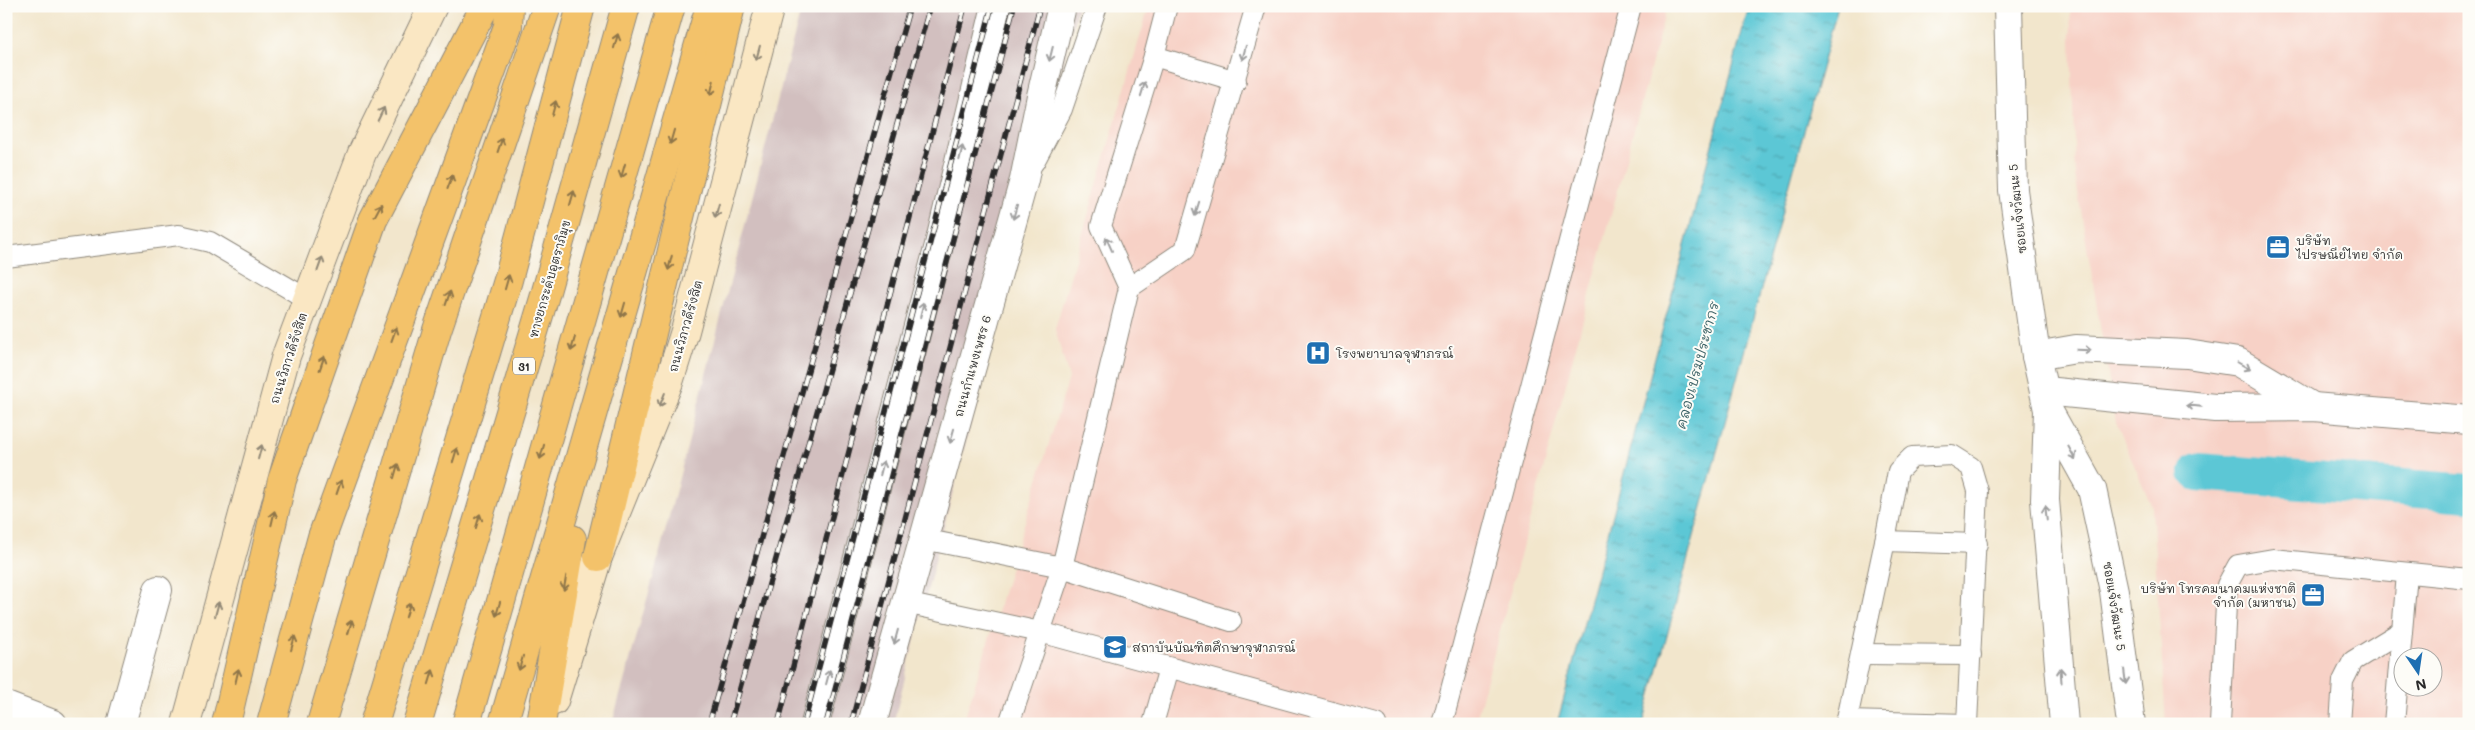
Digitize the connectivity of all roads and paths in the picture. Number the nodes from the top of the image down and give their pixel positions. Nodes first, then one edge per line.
1 (433, 6) edge
2 (486, 6) edge
3 (509, 6) edge
4 (547, 6) edge
5 (581, 6) edge
6 (626, 6) edge
7 (671, 6) edge
8 (710, 6) edge
9 (731, 6) edge
10 (770, 6) edge
11 (996, 6) edge
12 (1062, 6) edge
13 (1097, 6) edge
14 (1166, 6) edge
15 (1256, 6) edge
16 (1631, 6) edge
17 (2008, 6) edge
18 (1154, 56) junction
19 (1236, 81) junction
20 (1024, 180) junction
21 (6, 257) edge
22 (1129, 288) junction
23 (307, 299) junction
24 (2036, 356) junction
25 (2047, 401) junction
26 (2313, 407) junction
27 (593, 414) junction
28 (2469, 420) edge
29 (923, 539) junction
30 (1885, 541) junction
31 (1977, 544) junction
32 (598, 557) junction
33 (1062, 567) junction
34 (2407, 574) junction
35 (2469, 579) edge
36 (158, 590) dead end
37 (905, 603) junction
38 (1231, 621) dead end
39 (2402, 631) junction
40 (1040, 632) junction
41 (1861, 654) junction
42 (1971, 655) junction
43 (1169, 668) junction
44 (6, 706) edge
45 (1846, 722) edge
46 (53, 724) edge
47 (121, 724) edge
48 (186, 724) edge
49 (226, 724) edge
50 (271, 724) edge
51 (321, 724) edge
52 (374, 724) edge
53 (417, 724) edge
54 (466, 724) edge
55 (503, 724) edge
56 (541, 724) edge
57 (547, 724) edge
58 (816, 724) edge
59 (872, 724) edge
60 (1008, 724) edge
61 (1153, 724) edge
62 (1376, 724) edge
63 (1442, 724) edge
64 (1968, 724) edge
65 (2064, 724) edge
66 (2131, 724) edge
67 (2220, 724) edge
68 (2340, 724) edge
69 (2394, 724) edge

23 -> 1 main road, ถนนวิภาวดีรังสิต
49 -> 2 highway
50 -> 3 highway
51 -> 4 highway
52 -> 5 highway
53 -> 6 highway, ทางยกระดับอุตราภิมุข / 31
7 -> 54 highway
8 -> 27 highway
9 -> 32 highway
10 -> 32 main road, ถนนวิภาวดีรังสิต
58 -> 11 street
12 -> 20 street, ถนนกำแพงเพชร 6
13 - 20 lane
14 - 18 lane
15 -> 19 lane
16 - 63 lane
17 - 24 street, ซอยแจ้งวัฒนะ 5
18 - 19 lane
22 -> 18 lane
19 -> 22 lane
20 -> 29 street, ถนนกำแพงเพชร 6
21 - 23 lane
22 - 33 lane
48 -> 23 main road, ถนนวิภาวดีรังสิต
24 - 25 street, ซอยแจ้งวัฒนะ 5
24 -> 26 street
26 -> 25 street
65 -> 25 street, ซอยแจ้งวัฒนะ 5
25 -> 66 street, ซอยแจ้งวัฒนะ 5
26 - 28 street
27 -> 55 highway
27 -> 56 highway
29 - 33 lane
29 - 37 street, ถนนกำแพงเพชร 6
30 - 31 lane
30 - 31 lane
30 - 41 lane
31 - 42 lane
32 - 57 main road, ถนนวิภาวดีรังสิต
33 - 38 lane
33 - 40 lane
34 - 35 lane
34 - 39 lane
34 - 67 lane
36 - 47 street
37 - 40 lane
37 -> 59 street, ถนนกำแพงเพชร 6
39 - 68 lane
39 - 69 lane
40 - 43 lane
40 - 60 lane
41 - 42 lane
41 - 45 lane
42 - 64 lane
43 - 61 lane
43 - 62 lane
44 - 46 street
45 - 64 lane

